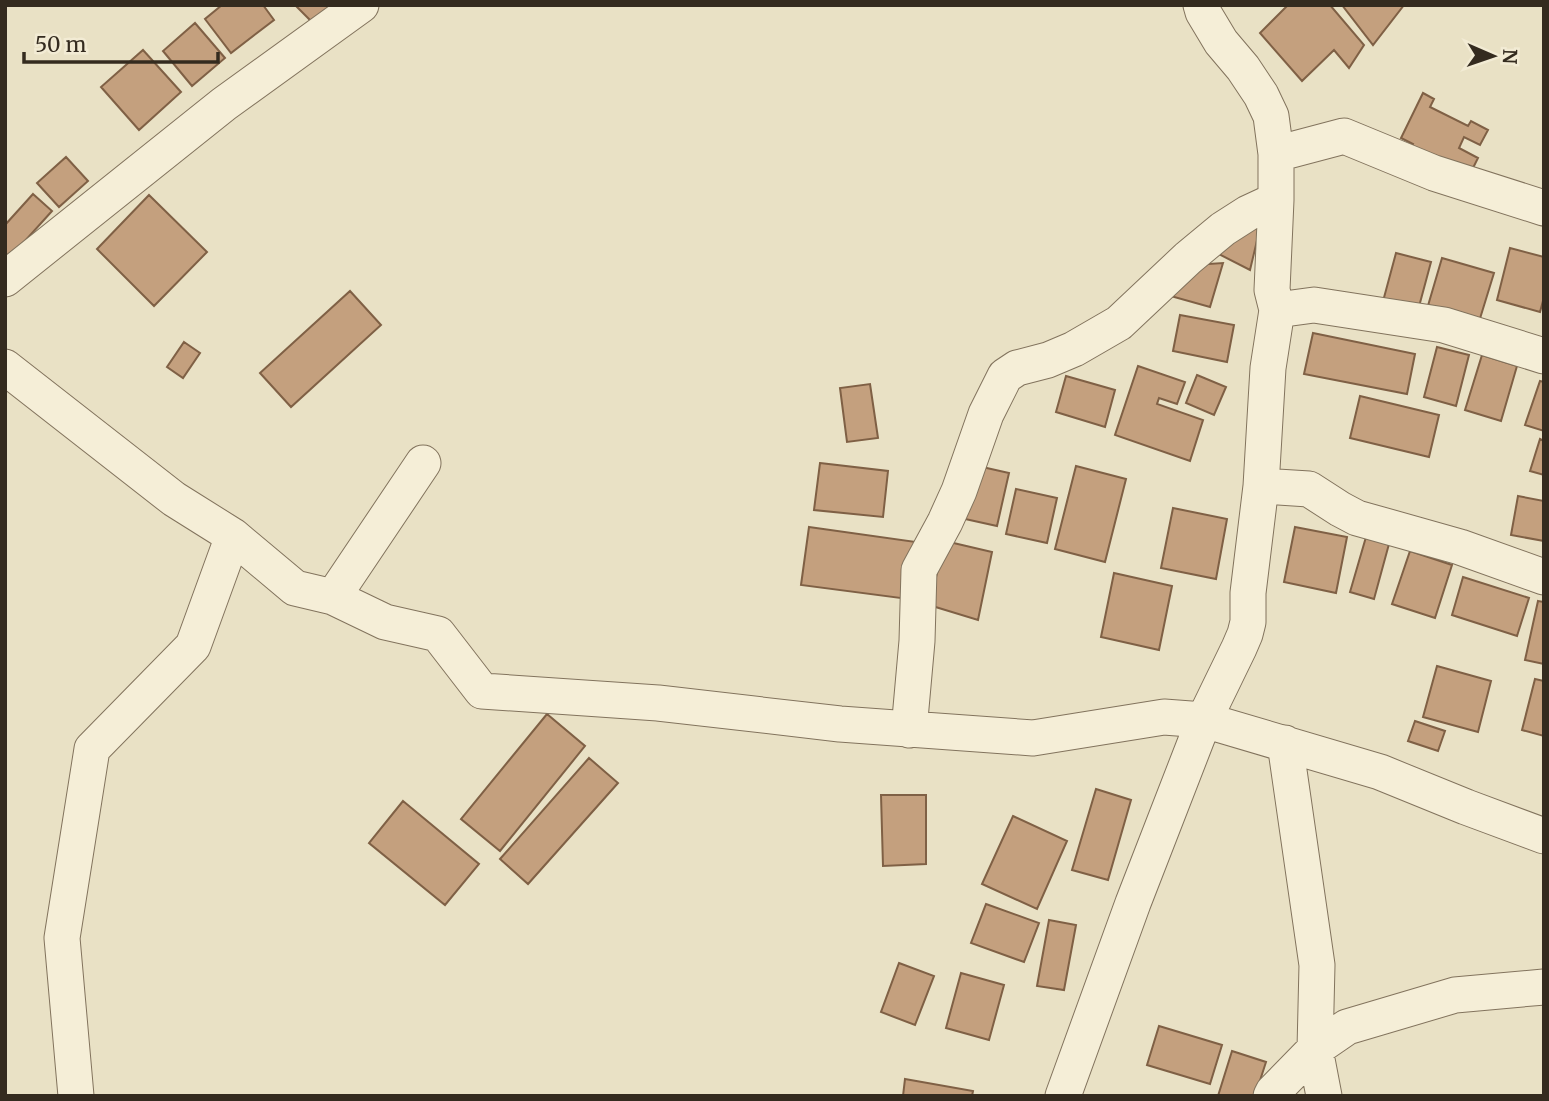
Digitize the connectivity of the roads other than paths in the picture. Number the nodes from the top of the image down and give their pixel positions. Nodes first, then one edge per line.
1 (361, 5) edge
2 (1201, 5) edge
3 (1276, 154) junction
4 (1539, 195) edge
5 (1276, 200) junction
6 (5, 278) edge
7 (1277, 310) junction
8 (1544, 356) edge
9 (5, 367) edge
10 (423, 463) dead end
11 (1261, 486) junction
12 (233, 536) junction
13 (1544, 577) edge
14 (333, 597) junction
15 (1204, 720) junction
16 (909, 730) junction
17 (1285, 743) junction
18 (1544, 836) edge
19 (1544, 987) edge
20 (1315, 1049) junction
21 (76, 1096) edge
22 (1063, 1096) edge
23 (1271, 1096) edge
24 (1324, 1096) edge

1 - 6 street
2 - 3 street
3 - 4 street
3 - 5 street
5 - 7 street
5 - 16 street
7 - 8 street
7 - 11 street
9 - 12 street
10 - 14 street
11 - 13 street
11 - 15 street
12 - 14 street
12 - 21 street
14 - 16 street
15 - 16 street
15 - 17 street
15 - 22 street
17 - 18 street
17 - 20 street
19 - 20 street
20 - 23 street
20 - 24 street

